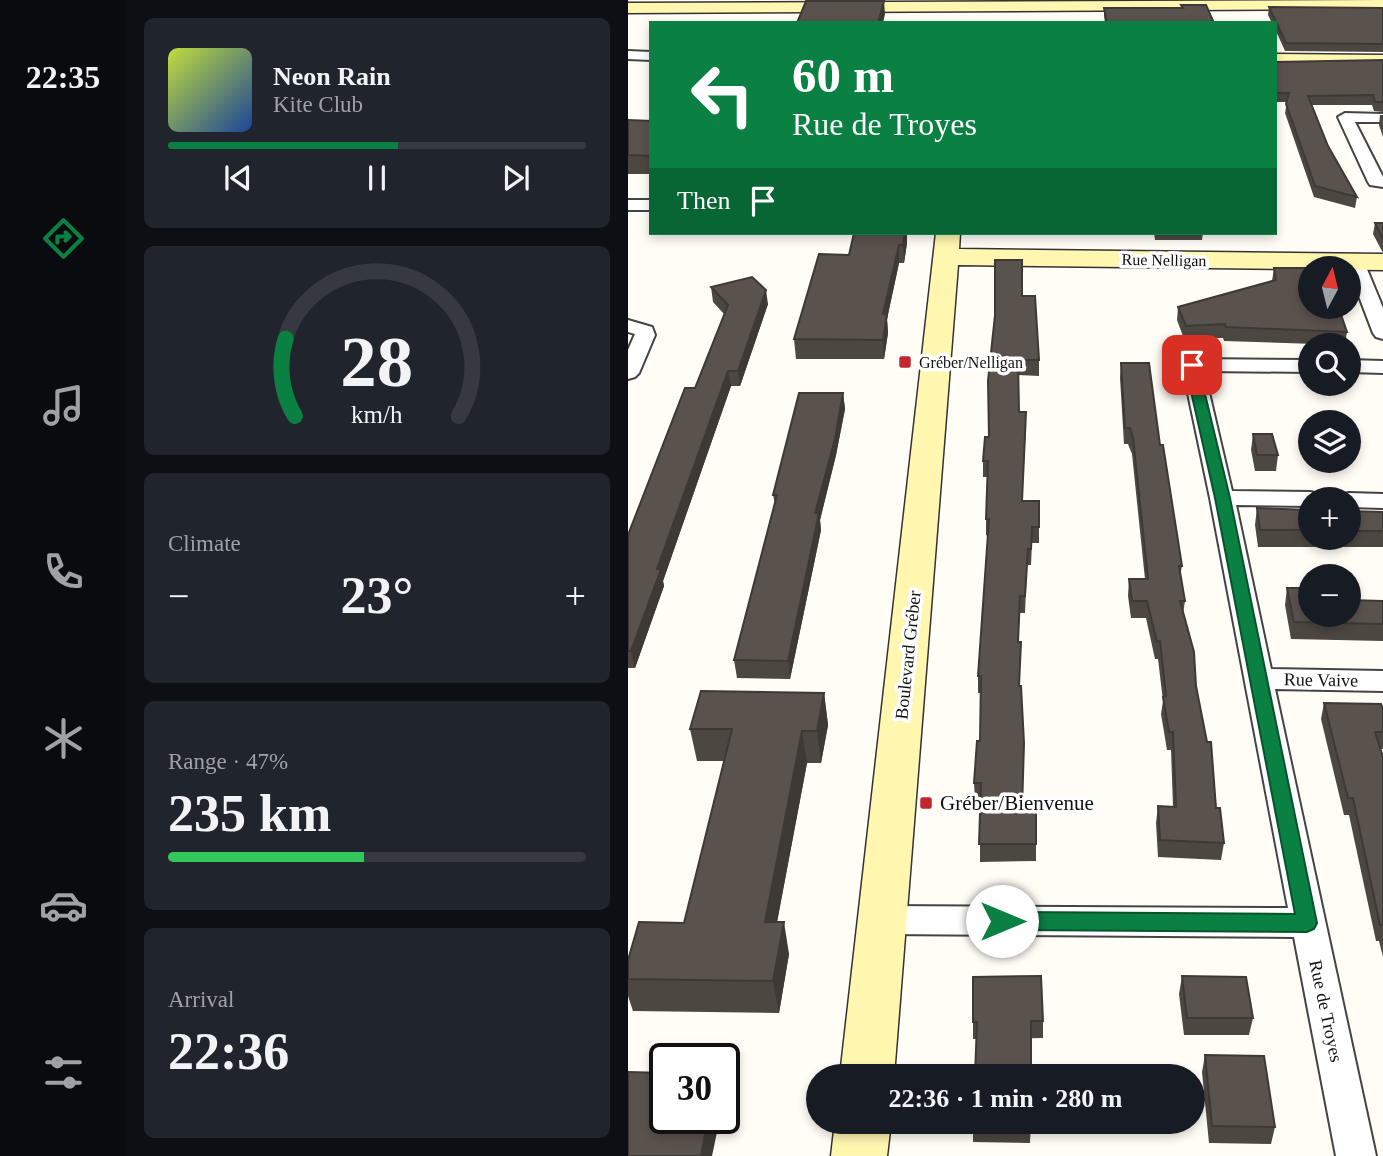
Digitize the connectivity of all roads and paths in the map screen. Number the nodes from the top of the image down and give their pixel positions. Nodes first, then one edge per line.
1 (1112, 0) edge
2 (1123, 0) edge
3 (628, 2) edge
4 (1383, 2) edge
5 (854, 7) junction
6 (628, 8) edge
7 (967, 8) edge
8 (946, 21) edge
9 (628, 55) edge
10 (649, 56) edge
11 (1277, 60) edge
12 (1383, 61) edge
13 (1383, 118) edge
14 (1383, 182) edge
15 (628, 205) edge
16 (649, 205) edge
17 (946, 245) edge
18 (1298, 260) edge
19 (1361, 262) edge
20 (1383, 262) edge
21 (1361, 277) edge
22 (628, 326) edge
23 (1383, 332) edge
24 (1298, 366) edge
25 (1361, 366) edge
26 (1383, 367) edge
27 (628, 373) edge
28 (1222, 498) junction
29 (1298, 499) edge
30 (1361, 500) edge
31 (1383, 501) edge
32 (1258, 679) junction
33 (1383, 681) edge
34 (882, 920) junction
35 (1307, 923) junction
36 (868, 1064) edge
37 (862, 1134) edge
38 (859, 1156) edge
39 (1356, 1156) edge

1 - 2 main road
2 - 4 main road
2 - 7 main road
3 - 7 main road
4 - 7 main road
5 - 6 main road
5 - 7 main road
5 - 8 main road
9 - 10 street
11 - 12 main road
13 - 14 street
15 - 16 street
17 - 18 main road, Rue Nelligan
17 - 34 main road, Boulevard Gréber
19 - 20 main road, Rue Nelligan
21 - 23 street
22 - 27 street
24 - 28 street, Rue de Troyes
25 - 26 street
28 - 29 street
28 - 32 street, Rue de Troyes
30 - 31 street
32 - 33 street, Rue Vaive
32 - 35 street, Rue de Troyes
34 - 35 street
34 - 36 main road, Boulevard Gréber
35 - 39 street, Rue de Troyes
37 - 38 main road

